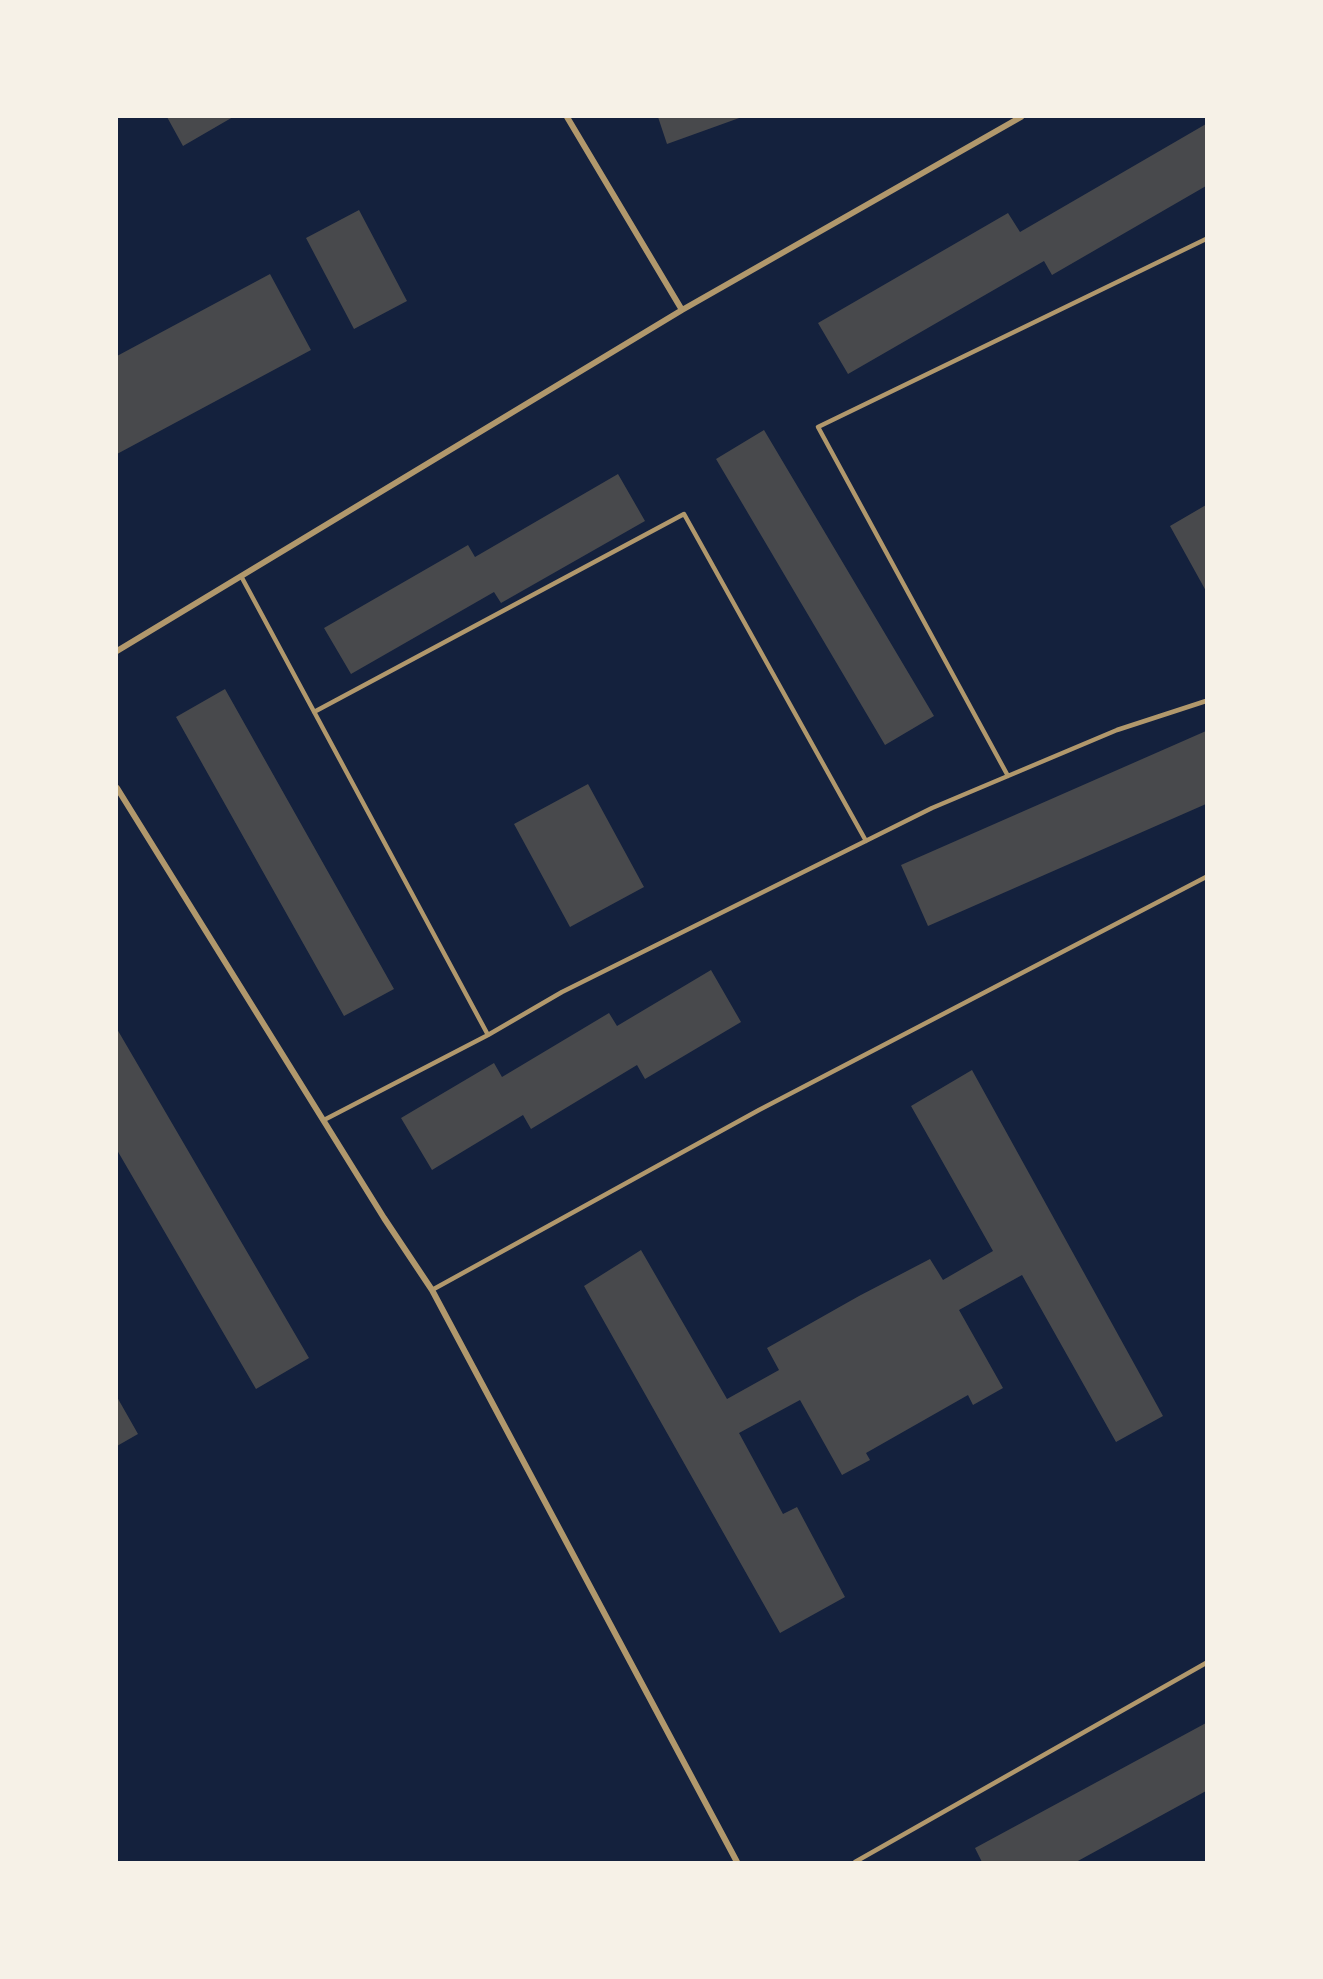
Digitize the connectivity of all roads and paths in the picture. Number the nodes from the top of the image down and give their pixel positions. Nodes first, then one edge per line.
1 (567, 117) edge
2 (1021, 117) edge
3 (1206, 239) edge
4 (682, 310) junction
5 (241, 576) junction
6 (117, 651) edge
7 (1206, 701) edge
8 (314, 712) junction
9 (1008, 776) junction
10 (117, 788) edge
11 (866, 841) junction
12 (1206, 877) edge
13 (488, 1035) junction
14 (324, 1120) junction
15 (432, 1290) junction
16 (1206, 1663) edge
17 (737, 1862) edge
18 (855, 1862) edge

1 - 4 street
2 - 4 street
3 - 9 lane
4 - 5 street
5 - 6 street
5 - 8 lane
7 - 9 lane
8 - 11 lane
8 - 13 lane
9 - 11 lane
10 - 14 street
11 - 13 lane
12 - 15 lane
13 - 14 lane
14 - 15 street
15 - 17 street
16 - 18 lane

